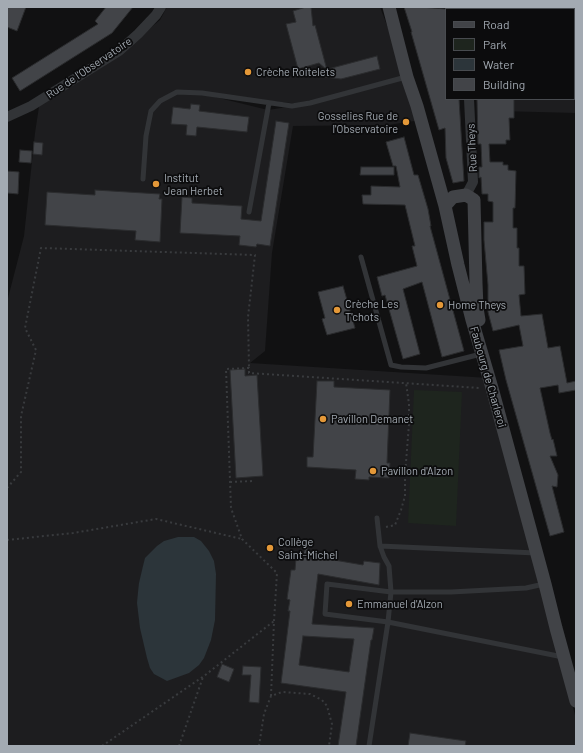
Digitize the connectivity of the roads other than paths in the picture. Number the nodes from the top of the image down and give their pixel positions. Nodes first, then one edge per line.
1 (161, 7) edge
2 (389, 7) edge
3 (407, 77) junction
4 (469, 100) edge
5 (269, 103) junction
6 (8, 113) edge
7 (143, 179) dead end
8 (452, 198) junction
9 (249, 212) dead end
10 (476, 235) junction
11 (452, 236) junction
12 (361, 257) dead end
13 (482, 354) junction
14 (377, 518) dead end
15 (380, 546) junction
16 (537, 553) junction
17 (545, 584) junction
18 (391, 592) junction
19 (388, 622) junction
20 (564, 657) junction
21 (574, 672) edge
22 (576, 700) edge
23 (370, 746) edge

1 - 6 street, Rue de l'Observatoire
2 - 3 main road, Faubourg de Charleroi
3 - 5 lane
3 - 8 main road, Faubourg de Charleroi
4 - 8 street, Rue Theys
5 - 7 lane
5 - 9 lane
8 - 10 main road
8 - 11 main road, Faubourg de Charleroi
10 - 11 main road
10 - 21 main road
11 - 13 main road, Faubourg de Charleroi
12 - 13 lane
13 - 16 main road, Faubourg de Charleroi
14 - 15 lane
15 - 16 lane
15 - 18 lane
16 - 17 main road, Faubourg de Charleroi
17 - 18 lane
17 - 20 main road, Faubourg de Charleroi
18 - 19 lane
18 - 19 lane
19 - 20 lane
19 - 23 lane
20 - 21 main road, Faubourg de Charleroi
21 - 22 main road, Faubourg de Charleroi

